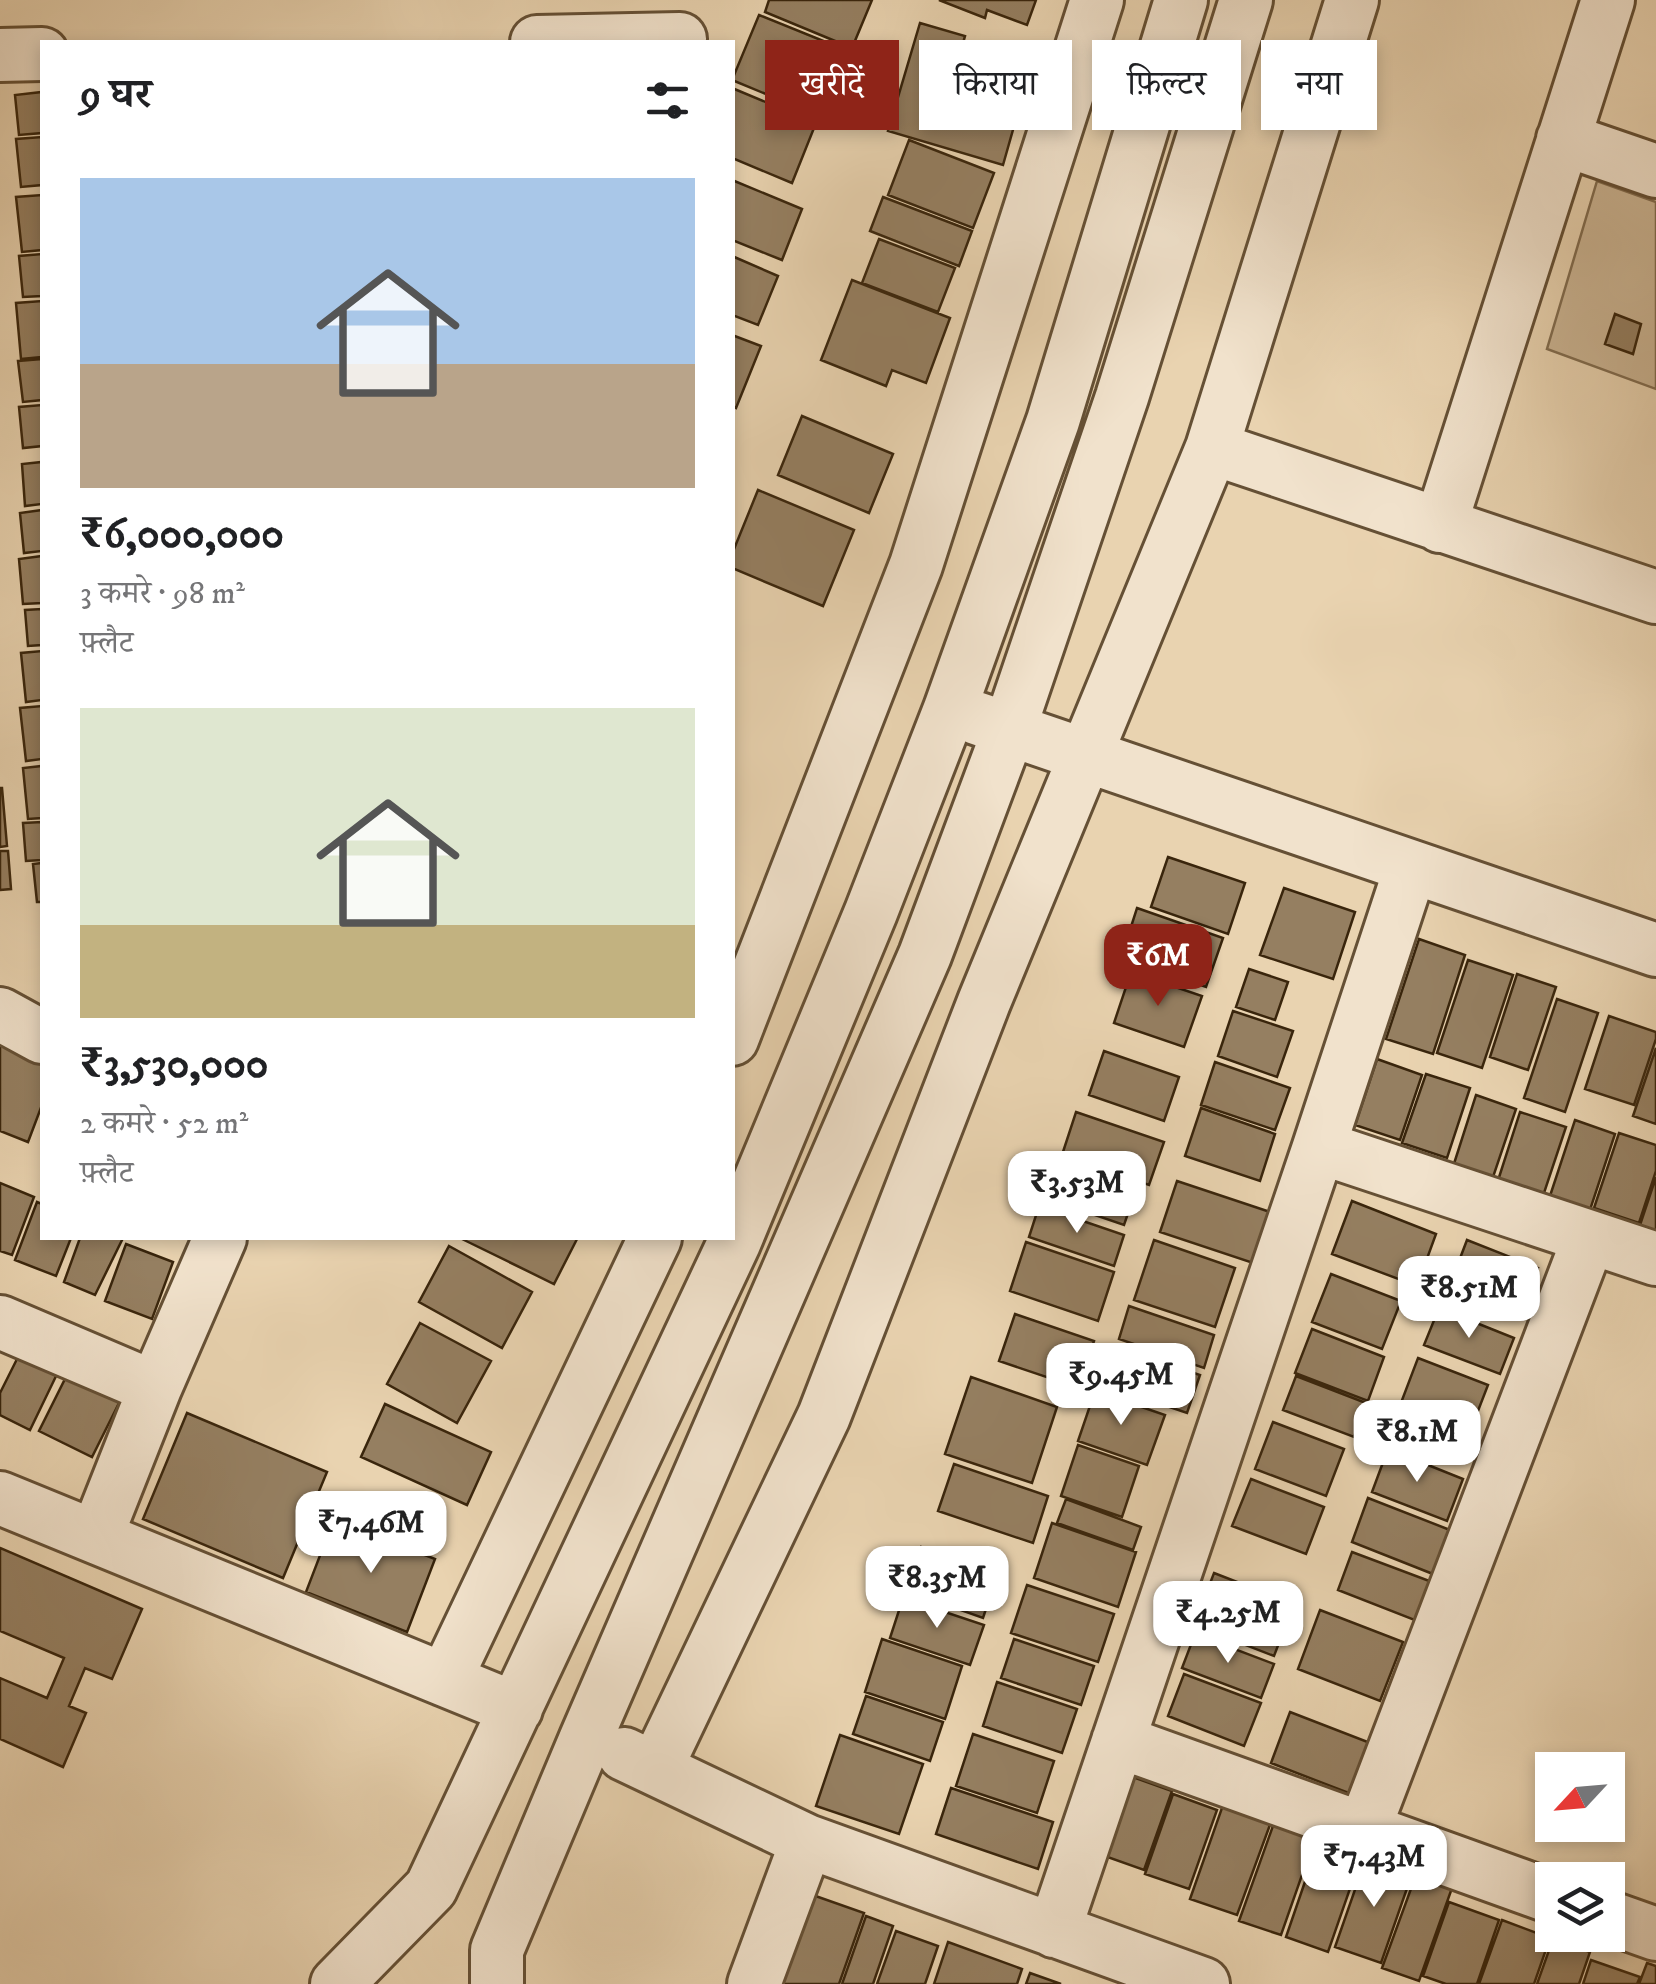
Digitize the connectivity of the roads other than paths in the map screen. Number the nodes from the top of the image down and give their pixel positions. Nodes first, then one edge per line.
1 (1097, 0) edge
2 (1181, 0) edge
3 (1246, 0) edge
4 (1352, 0) edge
5 (1608, 0) edge
6 (684, 27) edge
7 (557, 40) edge
8 (40, 54) edge
9 (0, 55) edge
10 (1563, 139) junction
11 (1656, 171) edge
12 (1212, 448) junction
13 (1440, 526) junction
14 (1656, 597) edge
15 (950, 710) junction
16 (1009, 730) junction
17 (1085, 756) junction
18 (1411, 867) junction
19 (1656, 950) edge
20 (0, 1014) edge
21 (735, 1031) edge
22 (40, 1036) edge
23 (1320, 1147) junction
24 (1589, 1238) junction
25 (219, 1240) edge
26 (653, 1240) edge
27 (1656, 1259) edge
28 (0, 1322) edge
29 (156, 1388) junction
30 (0, 1498) edge
31 (96, 1537) junction
32 (445, 1680) junction
33 (516, 1709) junction
34 (586, 1738) junction
35 (1118, 1741) junction
36 (656, 1768) junction
37 (1364, 1829) junction
38 (807, 1842) junction
39 (1535, 1891) edge
40 (1625, 1922) edge
41 (1054, 1931) junction
42 (1656, 1934) edge
43 (337, 1984) edge
44 (497, 1984) edge
45 (754, 1984) edge
46 (1203, 1984) edge

1 - 21 street
2 - 15 street
3 - 16 street
4 - 12 street
5 - 10 street
6 - 7 street
8 - 9 street
10 - 11 street
10 - 13 street
12 - 13 street
12 - 17 street
13 - 14 street
15 - 16 street
15 - 33 street
16 - 17 street
16 - 34 street
17 - 18 street
17 - 36 street
18 - 19 street
18 - 23 street
20 - 22 street
23 - 24 street
23 - 35 street
24 - 27 street
24 - 37 street
25 - 29 street
26 - 32 street
28 - 29 street
29 - 31 street
30 - 31 street
31 - 32 street
32 - 33 street
33 - 43 street
34 - 36 street
34 - 44 street
35 - 37 street
35 - 41 street
36 - 38 street
37 - 39 street
38 - 41 street
38 - 45 street
40 - 42 street
41 - 46 street

